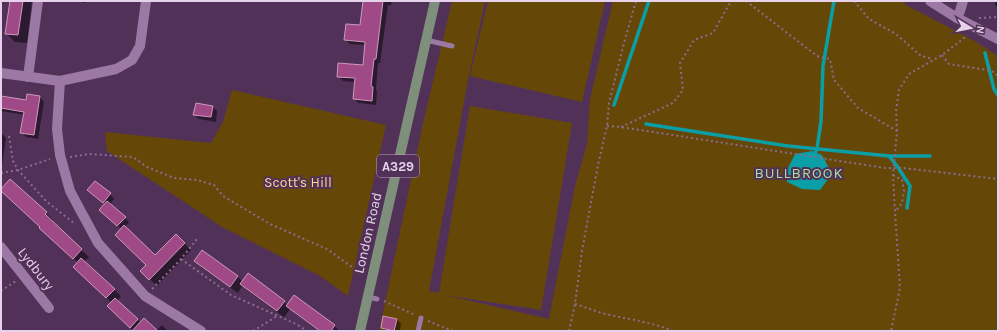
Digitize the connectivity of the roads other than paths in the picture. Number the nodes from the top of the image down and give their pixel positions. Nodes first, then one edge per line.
1 (38, 1) edge
2 (146, 1) edge
3 (435, 1) edge
4 (930, 1) edge
5 (963, 1) edge
6 (956, 18) junction
7 (998, 39) edge
8 (426, 40) junction
9 (452, 46) dead end
10 (1, 73) edge
11 (28, 77) junction
12 (60, 81) junction
13 (1, 246) edge
14 (49, 308) dead end
15 (421, 318) road end
16 (194, 329) edge
17 (360, 331) edge
18 (418, 331) edge

1 - 11 street
2 - 12 street
3 - 8 main road, London Road / A329
4 - 6 street
5 - 6 street
6 - 7 street
8 - 9 lane
8 - 17 main road, London Road / A329
10 - 11 street
11 - 12 street
12 - 16 street
13 - 14 street, Lydbury
15 - 18 lane

